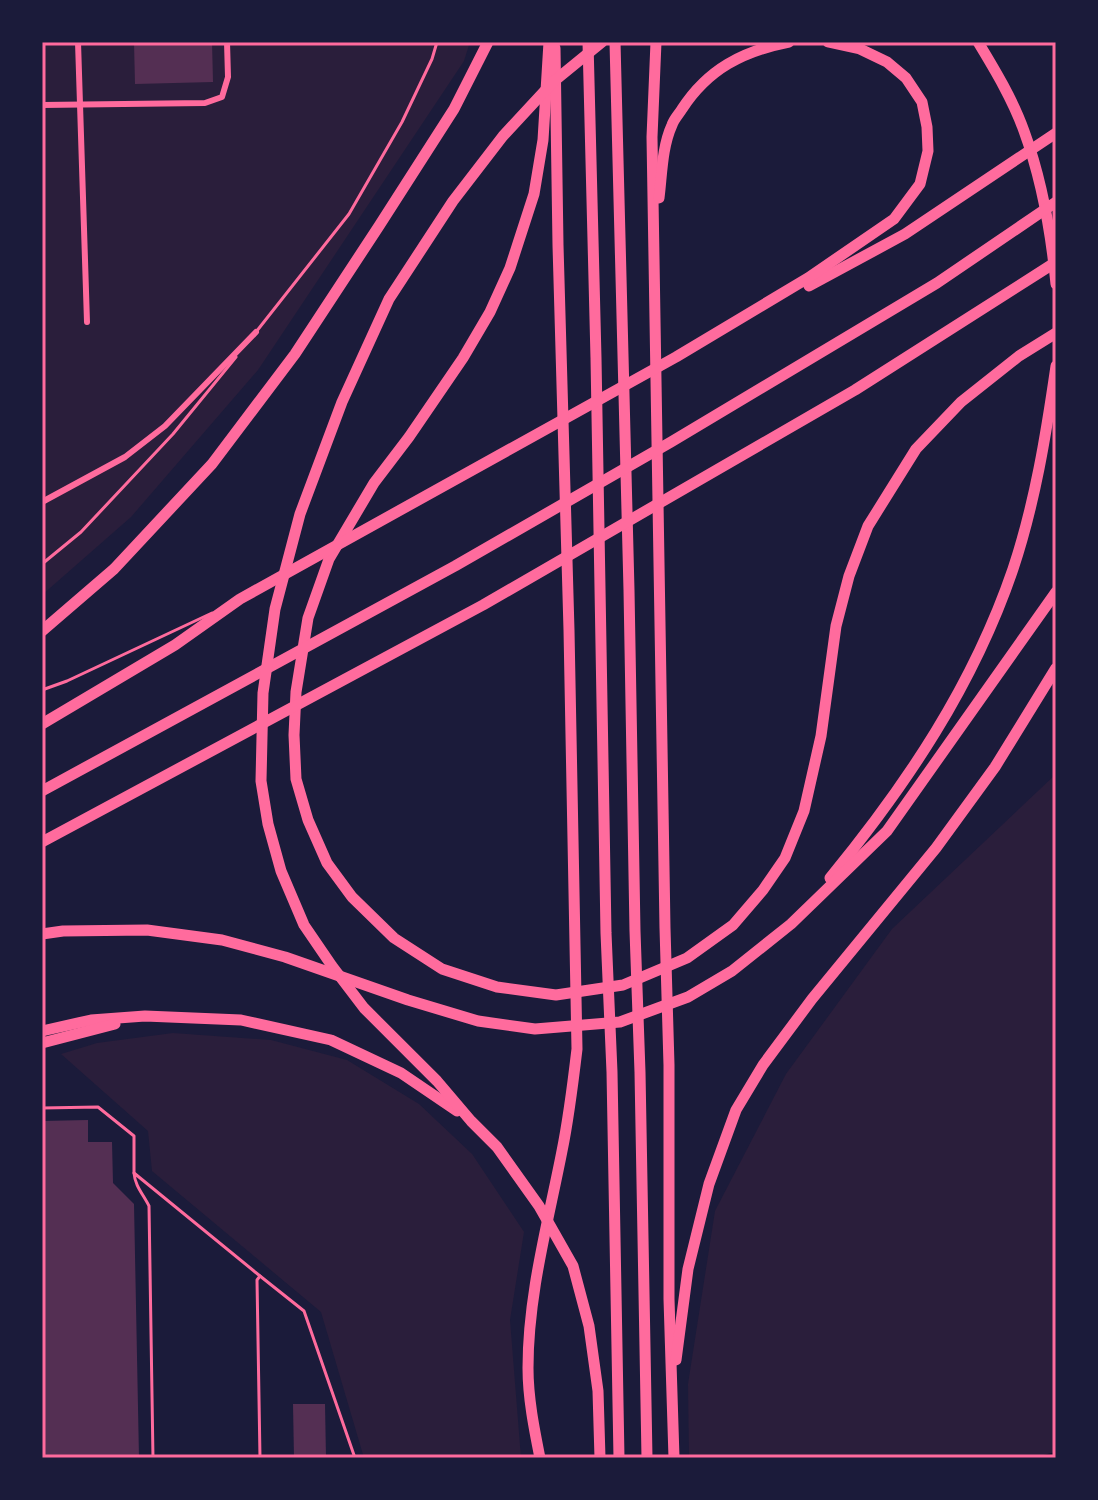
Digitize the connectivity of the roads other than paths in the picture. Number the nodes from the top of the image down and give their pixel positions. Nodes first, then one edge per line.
1 (78, 42) edge
2 (227, 42) edge
3 (437, 42) edge
4 (488, 42) edge
5 (552, 42) edge
6 (588, 42) edge
7 (602, 42) edge
8 (615, 42) edge
9 (656, 42) edge
10 (789, 42) edge
11 (828, 42) edge
12 (978, 42) edge
13 (80, 104) junction
14 (42, 105) edge
15 (1056, 133) edge
16 (1056, 202) edge
17 (654, 246) junction
18 (1056, 262) edge
19 (1056, 284) edge
20 (87, 322) dead end
21 (256, 332) junction
22 (1056, 333) edge
23 (676, 357) junction
24 (1056, 366) edge
25 (42, 502) edge
26 (42, 564) edge
27 (1056, 592) edge
28 (240, 599) junction
29 (42, 631) edge
30 (1056, 668) edge
31 (42, 690) edge
32 (42, 724) edge
33 (42, 791) edge
34 (42, 842) edge
35 (791, 924) junction
36 (42, 936) edge
37 (145, 1016) junction
38 (42, 1031) edge
39 (42, 1043) edge
40 (42, 1108) edge
41 (471, 1121) junction
42 (134, 1173) junction
43 (260, 1276) junction
44 (672, 1392) junction
45 (153, 1458) edge
46 (260, 1458) edge
47 (355, 1458) edge
48 (540, 1458) edge
49 (600, 1458) edge
50 (619, 1458) edge
51 (647, 1458) edge
52 (674, 1458) edge

1 - 13 street
2 - 13 street
3 - 21 lane
4 - 29 highway
5 - 22 highway
5 - 48 highway
6 - 50 highway
7 - 41 highway
8 - 51 highway
9 - 17 highway
10 - 17 highway
11 - 23 highway
12 - 19 highway
13 - 14 street
13 - 20 street
15 - 23 highway
16 - 33 highway
17 - 44 highway
18 - 34 highway
21 - 25 street
21 - 26 lane
23 - 28 highway
24 - 35 highway
27 - 35 highway
28 - 31 lane
28 - 32 highway
30 - 44 highway
35 - 36 highway
37 - 38 highway
37 - 39 highway
37 - 41 highway
40 - 42 lane
41 - 49 highway
42 - 43 lane
42 - 45 lane
43 - 46 lane
43 - 47 lane
44 - 52 highway

